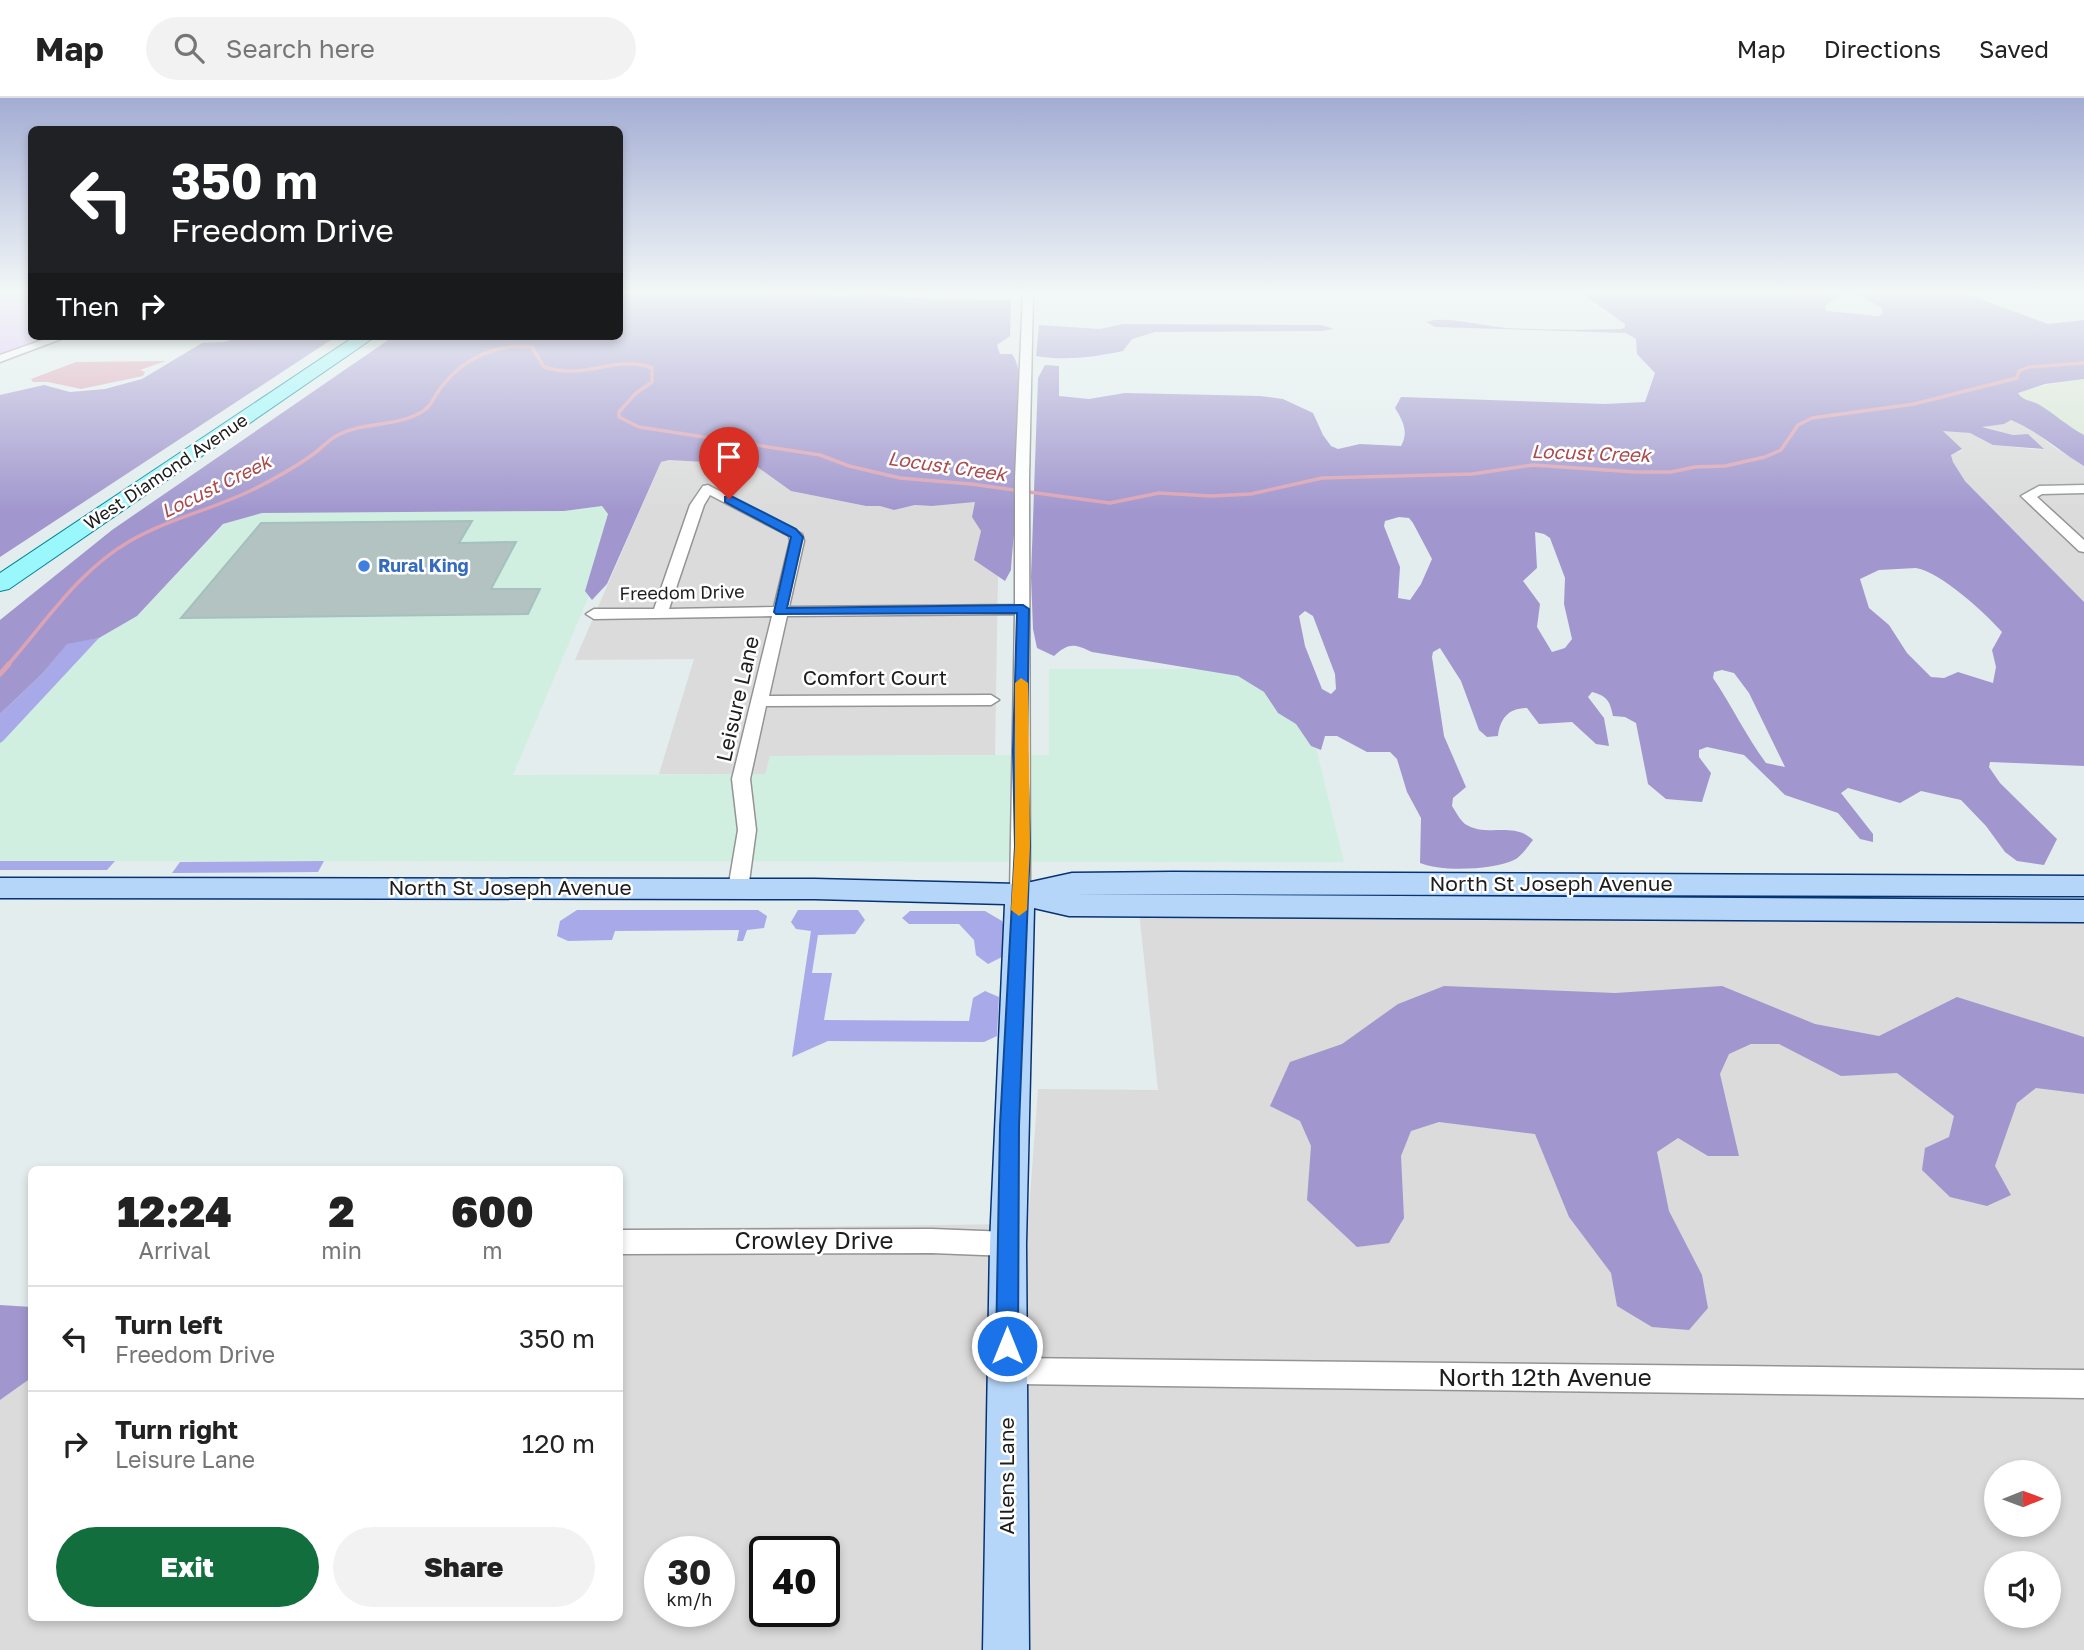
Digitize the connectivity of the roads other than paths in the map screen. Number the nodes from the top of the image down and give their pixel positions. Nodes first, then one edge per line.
1 (322, 366) edge
2 (1026, 366) edge
3 (2084, 489) edge
4 (2084, 548) edge
5 (0, 584) edge
6 (1023, 609) junction
7 (780, 612) junction
8 (660, 613) junction
9 (594, 614) dead end
10 (991, 699) dead end
11 (759, 701) junction
12 (2084, 887) edge
13 (0, 888) edge
14 (738, 889) junction
15 (1020, 894) junction
16 (2084, 911) edge
17 (623, 1242) edge
18 (1008, 1244) junction
19 (1007, 1371) junction
20 (2084, 1384) edge
21 (1006, 1650) edge

1 - 5 main road, West Diamond Avenue
2 - 6 street, Allens Lane
3 - 4 street
6 - 7 street, Freedom Drive
6 - 15 street, Allens Lane
7 - 8 street, Freedom Drive
7 - 8 street, Leisure Lane
7 - 11 street, Leisure Lane
8 - 9 street, Freedom Drive
10 - 11 street, Comfort Court
11 - 14 street, Leisure Lane
12 - 15 main road, North St Joseph Avenue
13 - 14 main road, North St Joseph Avenue
14 - 15 main road, North St Joseph Avenue
15 - 16 main road, North St Joseph Avenue
15 - 18 main road, Allens Lane
17 - 18 street, Crowley Drive
18 - 19 main road, Allens Lane
19 - 20 street, North 12th Avenue
19 - 21 main road, Allens Lane

